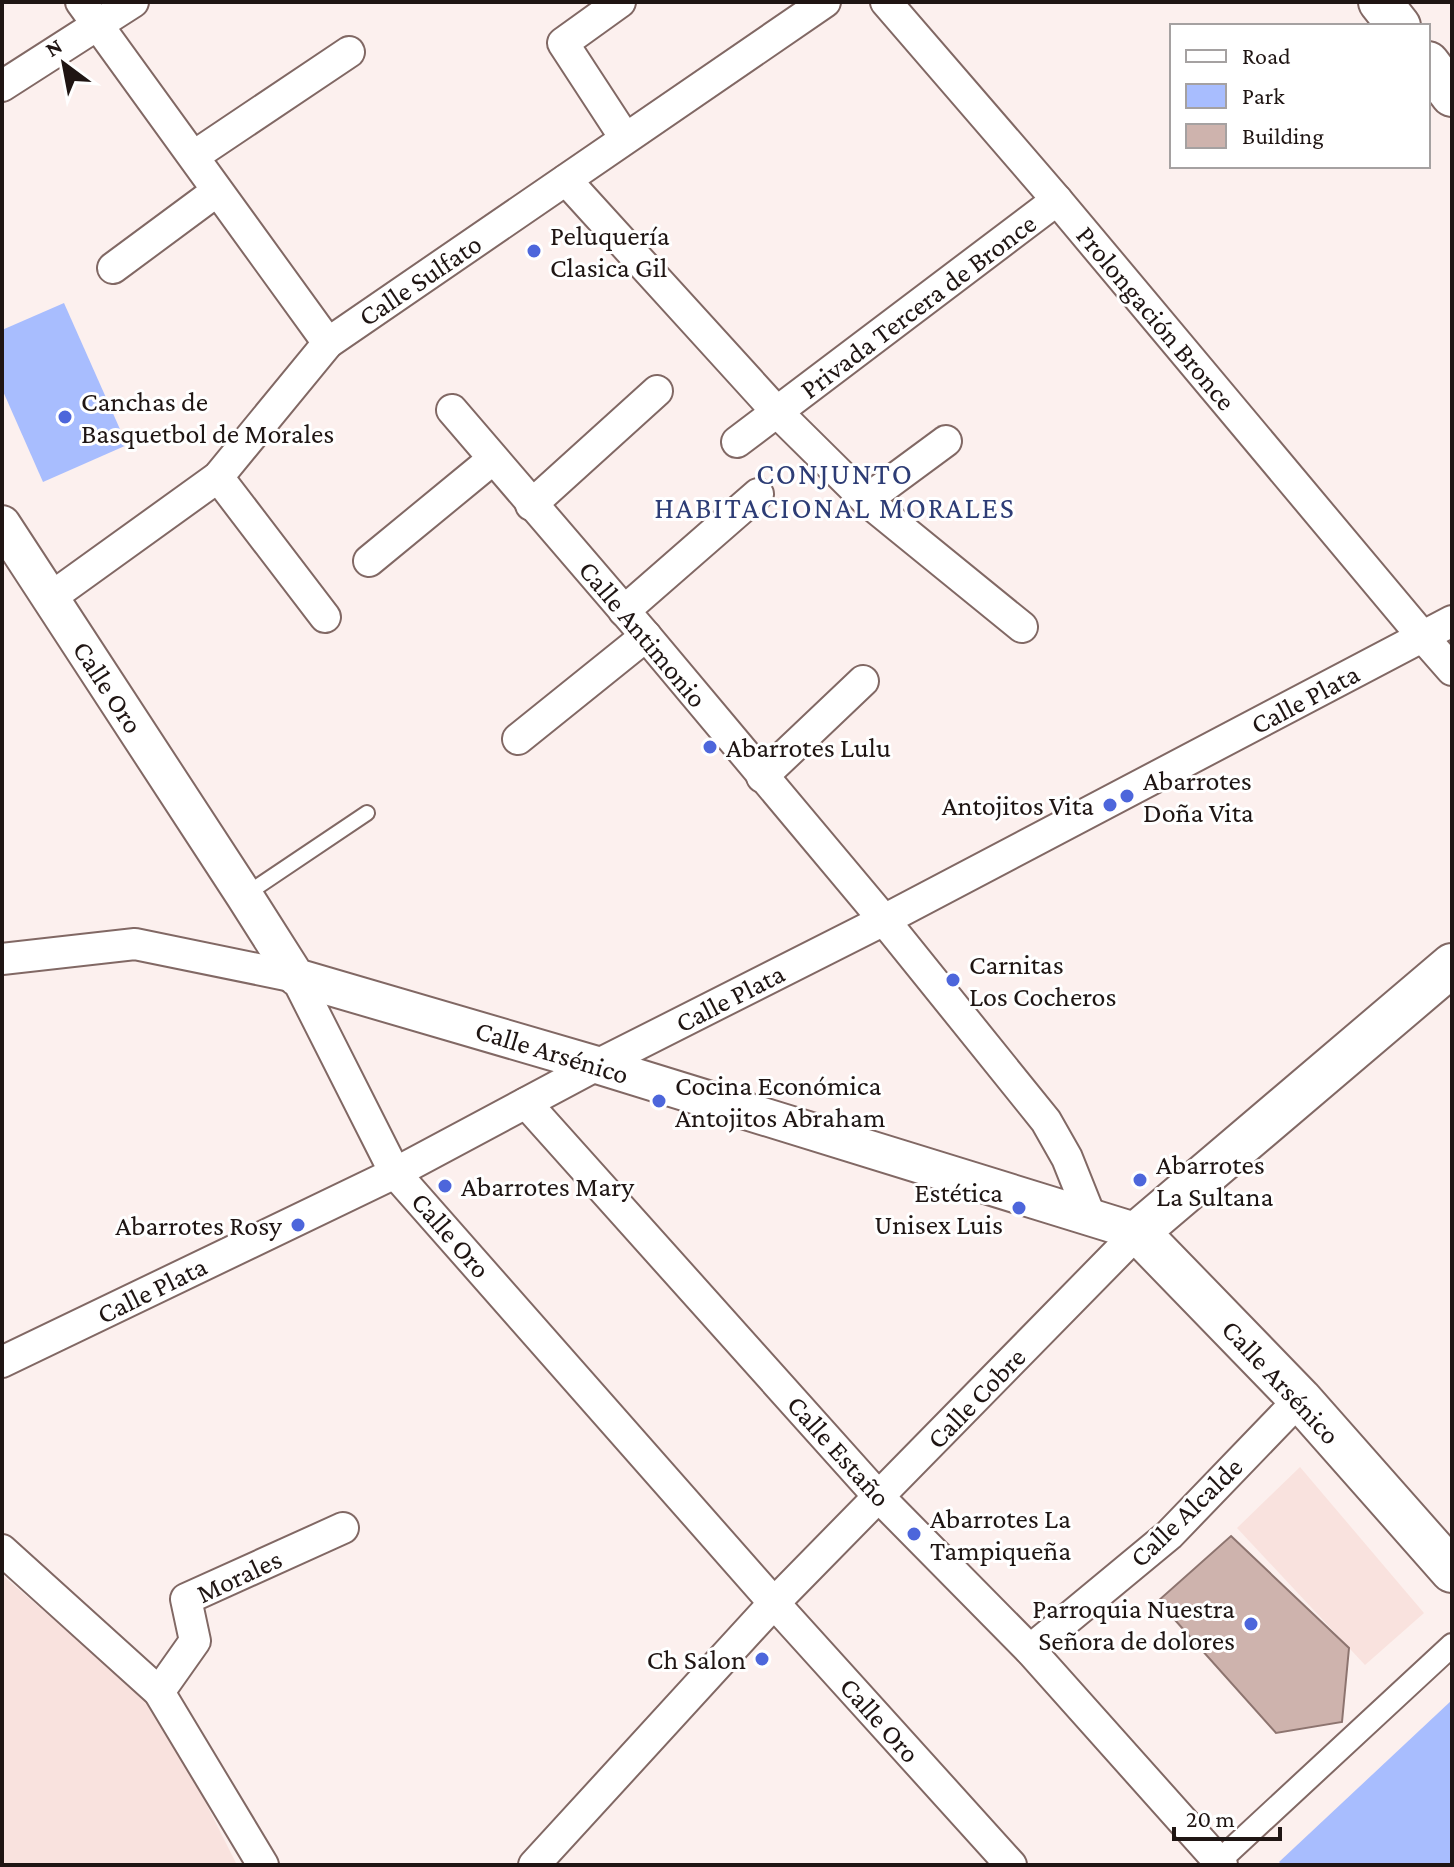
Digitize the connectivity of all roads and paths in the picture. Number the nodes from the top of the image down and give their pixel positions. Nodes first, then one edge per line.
1 (133, 2) edge
2 (620, 2) edge
3 (825, 2) edge
4 (886, 2) edge
5 (1380, 2) edge
6 (89, 13) edge
7 (1397, 24) edge
8 (349, 52) dead end
9 (2, 86) edge
10 (625, 138) junction
11 (194, 156) junction
12 (566, 180) junction
13 (217, 191) junction
14 (1057, 200) junction
15 (113, 268) dead end
16 (328, 343) junction
17 (657, 391) dead end
18 (452, 410) dead end
19 (778, 413) junction
20 (946, 441) dead end
21 (737, 442) dead end
22 (493, 459) junction
23 (218, 477) junction
24 (758, 494) dead end
25 (866, 500) junction
26 (531, 505) junction
27 (2, 524) edge
28 (369, 561) dead end
29 (50, 598) junction
30 (624, 611) junction
31 (325, 617) dead end
32 (1452, 621) edge
33 (1022, 627) dead end
34 (646, 636) junction
35 (1423, 637) junction
36 (1452, 670) edge
37 (863, 681) dead end
38 (518, 739) dead end
39 (762, 777) junction
40 (367, 813) dead end
41 (244, 895) junction
42 (884, 920) junction
43 (2, 959) edge
44 (1452, 965) edge
45 (296, 977) junction
46 (597, 1065) junction
47 (526, 1103) junction
48 (395, 1173) junction
49 (1091, 1218) junction
50 (1138, 1232) junction
51 (2, 1362) edge
52 (1300, 1399) junction
53 (879, 1497) junction
54 (343, 1528) dead end
55 (2, 1550) edge
56 (1452, 1571) edge
57 (774, 1603) junction
58 (1452, 1645) edge
59 (1030, 1650) junction
60 (159, 1692) junction
61 (1219, 1864) edge
62 (263, 1865) edge
63 (534, 1865) edge
64 (1011, 1865) edge

1 - 6 street
2 - 10 street
3 - 10 street, Calle Sulfato
4 - 14 street, Prolongación Bronce
5 - 7 main road
6 - 9 street
6 - 11 street
8 - 11 street
10 - 12 street, Calle Sulfato
11 - 13 street
12 - 16 street, Calle Sulfato
12 - 19 street, Privada Tercera de Bronce
13 - 15 street
13 - 16 street
14 - 19 street, Privada Tercera de Bronce
14 - 35 street, Prolongación Bronce
16 - 23 street, Calle Sulfato
17 - 26 street
18 - 22 street, Calle Antimonio
19 - 21 street, Privada Tercera de Bronce
19 - 25 street, Privada Tercera de Bronce
20 - 25 street
22 - 26 street, Calle Antimonio
22 - 28 street
23 - 29 street, Calle Sulfato
23 - 31 street
24 - 30 street
25 - 33 street, Privada Tercera de Bronce
26 - 30 street, Calle Antimonio
27 - 29 street, Calle Oro
29 - 41 street, Calle Oro
30 - 34 street, Calle Antimonio
32 - 35 street, Calle Plata
34 - 38 street
34 - 39 street, Calle Antimonio
35 - 36 street, Prolongación Bronce
35 - 42 street, Calle Plata
37 - 39 street
39 - 42 street, Calle Antimonio
40 - 41 lane
41 - 45 street, Calle Oro
42 - 46 street, Calle Plata
42 - 49 street
43 - 45 street, Calle Arsénico
44 - 50 main road, Calle Cobre
45 - 46 street, Calle Arsénico
45 - 48 street, Calle Oro
46 - 47 street, Calle Plata
46 - 49 street, Calle Arsénico
47 - 48 street, Calle Plata
47 - 53 street, Calle Estaño
48 - 51 street, Calle Plata
48 - 57 street, Calle Oro
49 - 50 street, Calle Arsénico
50 - 52 main road, Calle Arsénico
50 - 53 street, Calle Cobre
52 - 56 main road, Calle Arsénico
52 - 59 street, Calle Alcalde
53 - 57 street, Calle Cobre
53 - 59 street, Calle Estaño
54 - 60 street, Morales
55 - 60 street
57 - 63 street, Calle Cobre
57 - 64 street, Calle Oro
58 - 61 street
59 - 61 street, Calle Estaño
60 - 62 street

